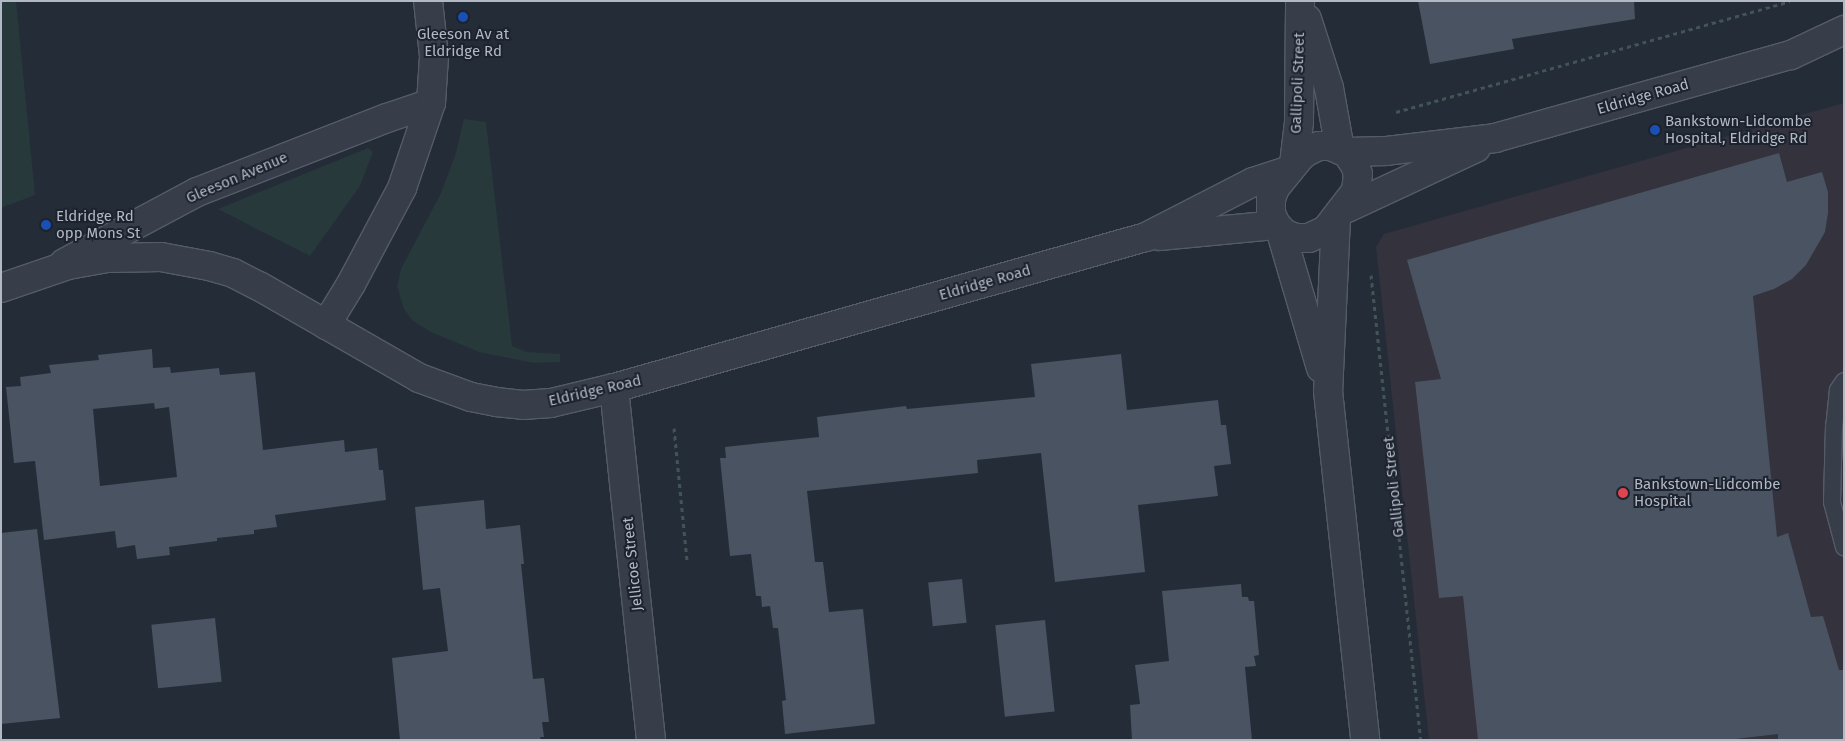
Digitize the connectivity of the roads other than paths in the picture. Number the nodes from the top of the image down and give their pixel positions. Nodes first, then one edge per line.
1 (428, 1) edge
2 (1301, 1) edge
3 (1844, 30) edge
4 (1844, 52) edge
5 (1791, 55) junction
6 (431, 103) junction
7 (1495, 138) junction
8 (1343, 151) junction
9 (1292, 167) junction
10 (1338, 214) junction
11 (1278, 227) junction
12 (1146, 237) junction
13 (52, 270) junction
14 (1, 288) edge
15 (326, 325) junction
16 (1844, 381) edge
17 (614, 388) junction
18 (1328, 391) junction
19 (1834, 461) junction
20 (1844, 488) edge
21 (1844, 547) edge
22 (652, 740) edge
23 (1365, 740) edge

1 - 6 street
2 - 8 street, Gallipoli Street
2 - 9 street, Gallipoli Street
3 - 5 street, Eldridge Road
4 - 5 street, Eldridge Road
5 - 7 street, Eldridge Road
6 - 13 street, Gleeson Avenue
6 - 15 street
7 - 8 street, Eldridge Road
7 - 10 street, Eldridge Road
8 - 9 street
8 - 10 street
9 - 11 street
9 - 12 street, Eldridge Road
10 - 11 street
10 - 18 street
11 - 12 street, Eldridge Road
11 - 18 street
12 - 17 street, Eldridge Road
13 - 14 street, Eldridge Road
13 - 15 street, Eldridge Road
15 - 17 street, Eldridge Road
16 - 19 lane
17 - 22 street, Jellicoe Street
18 - 23 street
19 - 20 lane
19 - 21 lane

